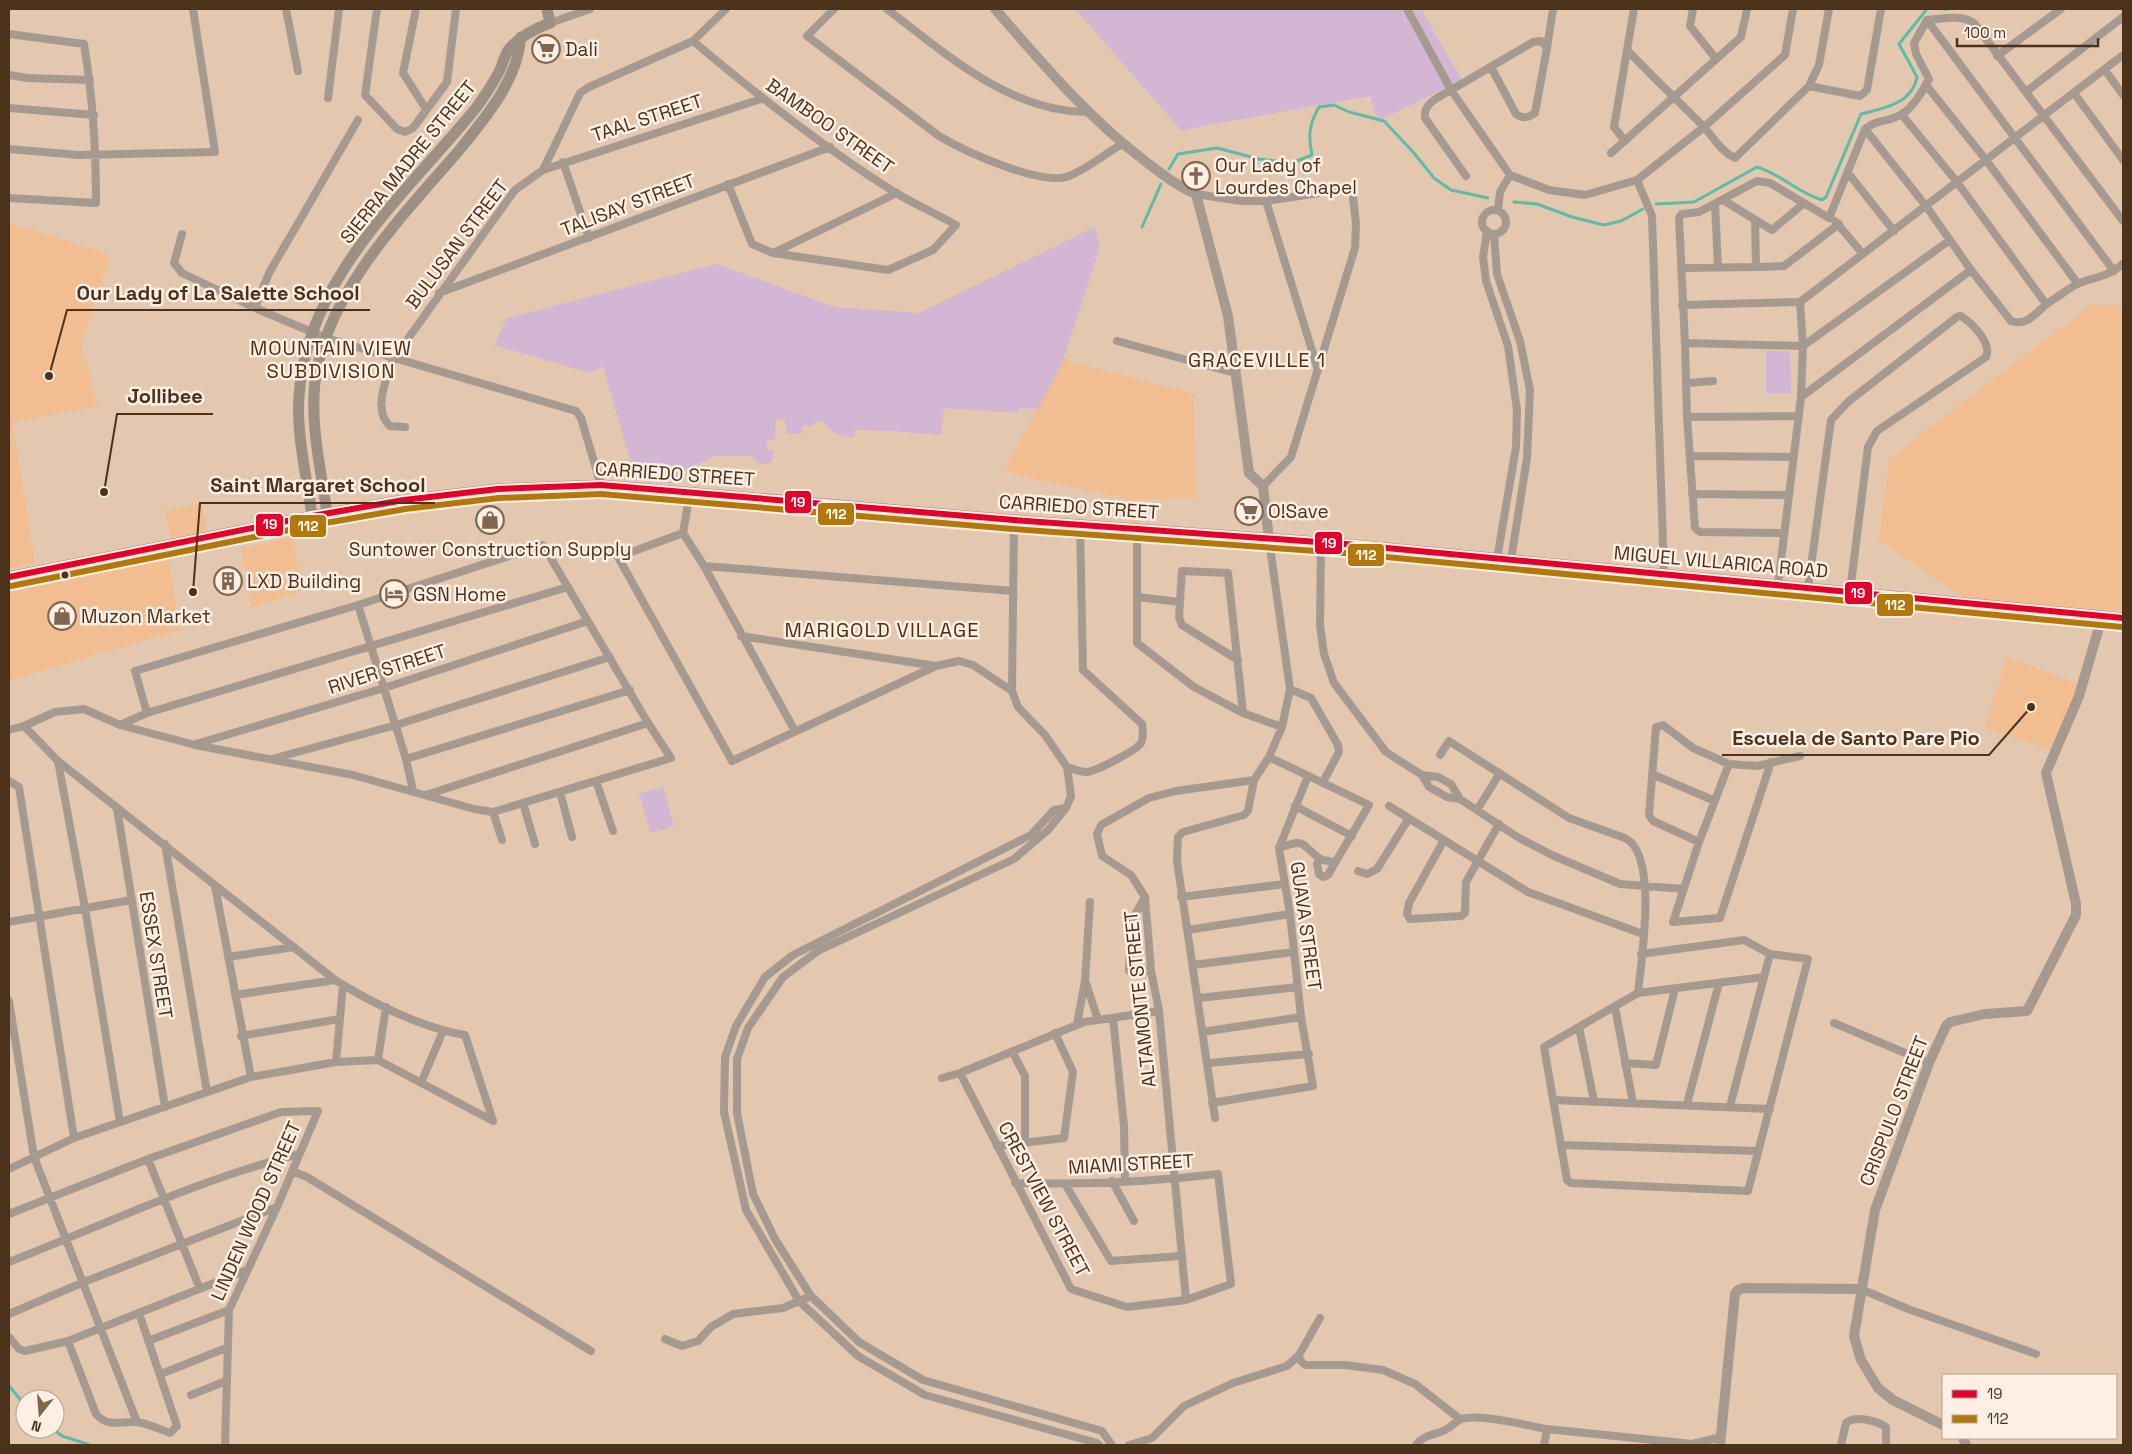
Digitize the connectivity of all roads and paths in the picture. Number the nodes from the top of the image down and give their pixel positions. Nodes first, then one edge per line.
1 (193, 9) edge
2 (286, 9) edge
3 (340, 9) edge
4 (377, 9) edge
5 (416, 9) edge
6 (456, 9) edge
7 (547, 9) edge
8 (590, 9) edge
9 (726, 9) edge
10 (834, 9) edge
11 (887, 9) edge
12 (994, 9) edge
13 (1407, 9) edge
14 (1553, 9) edge
15 (1634, 9) edge
16 (1692, 9) edge
17 (1747, 9) edge
18 (1793, 9) edge
19 (1830, 9) edge
20 (1882, 9) edge
21 (2058, 10) edge
22 (2123, 17) edge
23 (1927, 20) junction
24 (550, 23) junction
25 (9, 34) edge
26 (522, 37) junction
27 (693, 41) junction
28 (1547, 48) junction
29 (1628, 50) junction
30 (2123, 55) edge
31 (1997, 56) junction
32 (1716, 59) junction
33 (1491, 67) junction
34 (2105, 70) junction
35 (298, 71) dead end
36 (9, 75) edge
37 (90, 80) junction
38 (1926, 85) junction
39 (1809, 86) junction
40 (1451, 90) junction
41 (2027, 91) junction
42 (2074, 93) junction
43 (2123, 95) edge
44 (328, 98) dead end
45 (761, 98) junction
46 (1672, 98) junction
47 (9, 108) edge
48 (426, 109) junction
49 (1087, 112) junction
50 (94, 115) junction
51 (1902, 115) junction
52 (2044, 116) junction
53 (358, 120) dead end
54 (1704, 127) junction
55 (1865, 129) junction
56 (2016, 138) junction
57 (1625, 141) junction
58 (1122, 144) junction
59 (830, 147) junction
60 (9, 149) edge
61 (1611, 153) dead end
62 (96, 155) junction
63 (1986, 160) junction
64 (2123, 160) edge
65 (429, 161) junction
66 (563, 162) junction
67 (543, 170) junction
68 (441, 172) junction
69 (1848, 173) junction
70 (1510, 175) junction
71 (1466, 176) dead end
72 (1637, 180) junction
73 (1957, 182) junction
74 (728, 184) junction
75 (897, 193) junction
76 (1196, 194) junction
77 (9, 198) edge
78 (1266, 201) junction
79 (1719, 202) junction
80 (1803, 204) junction
81 (1926, 206) junction
82 (1498, 210) junction
83 (1829, 218) junction
84 (1755, 220) junction
85 (2123, 221) edge
86 (1839, 224) junction
87 (1894, 231) junction
88 (1490, 233) junction
89 (182, 234) dead end
90 (589, 238) junction
91 (1950, 240) junction
92 (773, 253) junction
93 (1863, 254) junction
94 (2123, 264) edge
95 (1718, 267) junction
96 (1756, 267) junction
97 (1681, 268) junction
98 (1971, 270) junction
99 (2114, 272) junction
100 (2078, 284) junction
101 (439, 293) junction
102 (1800, 302) junction
103 (2046, 304) junction
104 (1682, 305) junction
105 (255, 308) junction
106 (311, 332) junction
107 (326, 338) junction
108 (1117, 341) dead end
109 (1685, 343) junction
110 (1803, 346) junction
111 (394, 358) junction
112 (1318, 370) junction
113 (1236, 373) junction
114 (1713, 381) dead end
115 (1687, 383) junction
116 (1801, 397) junction
117 (1799, 416) junction
118 (1687, 417) junction
119 (405, 427) dead end
120 (1690, 456) junction
121 (1794, 457) junction
122 (601, 485) junction
123 (1263, 486) junction
124 (690, 492) junction
125 (1692, 494) junction
126 (1789, 496) junction
127 (327, 513) junction
128 (312, 516) junction
129 (1014, 520) junction
130 (1080, 525) junction
131 (1137, 529) junction
132 (683, 533) junction
133 (1783, 533) junction
134 (1269, 540) junction
135 (1321, 543) junction
136 (1345, 544) joint
137 (1497, 559) junction
138 (1511, 560) junction
139 (704, 566) junction
140 (1664, 574) junction
141 (9, 577) edge
142 (1778, 585) junction
143 (568, 587) junction
144 (1808, 588) junction
145 (1013, 591) junction
146 (1850, 592) junction
147 (1138, 597) junction
148 (1179, 602) junction
149 (358, 605) junction
150 (2102, 616) junction
151 (2123, 618) edge
152 (588, 621) junction
153 (741, 636) junction
154 (370, 644) junction
155 (610, 657) junction
156 (1238, 660) junction
157 (936, 666) junction
158 (384, 688) junction
159 (1290, 689) junction
160 (630, 690) junction
161 (1012, 691) junction
162 (147, 713) junction
163 (1243, 713) junction
164 (648, 723) junction
165 (120, 725) junction
166 (396, 725) junction
167 (24, 726) junction
168 (1282, 727) junction
169 (9, 730) edge
170 (795, 730) junction
171 (195, 745) junction
172 (1440, 755) dead end
173 (1800, 756) dead end
174 (1269, 757) junction
175 (406, 758) junction
176 (269, 760) junction
177 (58, 761) junction
178 (1771, 762) junction
179 (1729, 764) junction
180 (1067, 767) junction
181 (1500, 773) junction
182 (1652, 774) junction
183 (1422, 775) junction
184 (1308, 776) junction
185 (1254, 780) junction
186 (9, 781) edge
187 (596, 781) junction
188 (1323, 782) junction
189 (413, 791) junction
190 (560, 792) junction
191 (426, 795) junction
192 (1460, 799) junction
193 (1715, 801) junction
194 (523, 803) junction
195 (1295, 806) junction
196 (1389, 806) dead end
197 (117, 808) junction
198 (1066, 808) junction
199 (1477, 810) junction
200 (493, 812) junction
201 (1409, 818) junction
202 (1499, 824) junction
203 (612, 831) dead end
204 (1352, 836) junction
205 (572, 837) dead end
206 (502, 840) dead end
207 (1444, 840) junction
208 (1699, 842) junction
209 (165, 844) junction
210 (535, 844) dead end
211 (1279, 848) junction
212 (1320, 859) junction
213 (1335, 862) junction
214 (1477, 862) junction
215 (1358, 871) dead end
216 (1285, 884) junction
217 (1645, 885) junction
218 (214, 886) junction
219 (1684, 889) junction
220 (1145, 897) junction
221 (1181, 897) junction
222 (130, 900) junction
223 (1090, 902) dead end
224 (85, 908) junction
225 (1290, 914) junction
226 (39, 917) junction
227 (9, 922) edge
228 (1188, 930) junction
229 (1643, 934) junction
230 (294, 947) junction
231 (1294, 952) junction
232 (1641, 954) junction
233 (1770, 954) junction
234 (228, 957) junction
235 (1193, 965) junction
236 (1151, 970) junction
237 (1764, 977) junction
238 (335, 980) junction
239 (1085, 981) junction
240 (1719, 983) junction
241 (342, 985) junction
242 (1298, 987) junction
243 (1676, 988) junction
244 (1638, 993) junction
245 (235, 995) junction
246 (1199, 998) junction
247 (9, 1001) edge
248 (386, 1007) junction
249 (1615, 1007) junction
250 (1159, 1011) junction
251 (1301, 1017) junction
252 (1113, 1018) junction
253 (339, 1019) junction
254 (1098, 1020) junction
255 (1834, 1023) dead end
256 (1077, 1024) junction
257 (1579, 1027) junction
258 (443, 1031) junction
259 (1202, 1032) junction
260 (1055, 1033) junction
261 (241, 1036) junction
262 (1012, 1051) junction
263 (1308, 1054) junction
264 (725, 1057) junction
265 (378, 1060) junction
266 (737, 1060) junction
267 (336, 1062) junction
268 (1209, 1063) junction
269 (1625, 1063) junction
270 (1929, 1063) junction
271 (960, 1073) junction
272 (251, 1077) junction
273 (942, 1078) dead end
274 (421, 1083) junction
275 (207, 1092) junction
276 (1553, 1100) junction
277 (1594, 1101) junction
278 (1212, 1102) junction
279 (1633, 1103) junction
280 (1687, 1104) junction
281 (1730, 1106) junction
282 (165, 1107) junction
283 (1770, 1109) junction
284 (1216, 1118) dead end
285 (120, 1122) junction
286 (74, 1138) junction
287 (1025, 1142) junction
288 (1561, 1145) junction
289 (997, 1146) junction
290 (1757, 1151) junction
291 (299, 1154) junction
292 (34, 1157) junction
293 (148, 1159) junction
294 (9, 1169) edge
295 (292, 1171) junction
296 (1218, 1174) joint
297 (1176, 1179) junction
298 (1112, 1181) junction
299 (1125, 1181) junction
300 (1015, 1183) junction
301 (1064, 1184) junction
302 (49, 1198) junction
303 (164, 1199) junction
304 (277, 1207) junction
305 (9, 1214) edge
306 (1134, 1221) dead end
307 (67, 1239) junction
308 (182, 1243) junction
309 (1182, 1256) junction
310 (9, 1262) edge
311 (247, 1270) junction
312 (84, 1282) junction
313 (200, 1289) junction
314 (1861, 1289) junction
315 (811, 1296) junction
316 (1186, 1300) junction
317 (800, 1301) junction
318 (229, 1310) junction
319 (138, 1313) junction
320 (9, 1314) edge
321 (1320, 1318) dead end
322 (100, 1326) junction
323 (9, 1337) edge
324 (665, 1339) dead end
325 (68, 1341) junction
326 (148, 1341) junction
327 (226, 1348) junction
328 (591, 1351) dead end
329 (2036, 1354) dead end
330 (1299, 1355) junction
331 (161, 1374) junction
332 (226, 1381) junction
333 (191, 1395) dead end
334 (1460, 1419) junction
335 (137, 1422) junction
336 (1942, 1424) edge
337 (1547, 1429) junction
338 (1721, 1441) edge
339 (225, 1445) edge
340 (1099, 1445) edge
341 (1112, 1445) edge
342 (1129, 1445) edge
343 (1416, 1445) edge
344 (1544, 1445) edge
345 (1841, 1445) edge
346 (1886, 1445) edge

1 - 62 street
2 - 35 street
3 - 44 street
4 - 48 street
5 - 48 street
6 - 48 street
7 - 24 main road
8 - 24 street, SIERRA MADRE STREET
9 - 27 street, BULUSAN STREET
10 - 58 street
11 - 49 street
12 - 49 street
13 - 40 street
14 - 28 street
15 - 29 street
16 - 32 street
17 - 32 street
18 - 54 street
19 - 39 street
20 - 39 street
21 - 31 street
22 - 41 street
23 - 31 street
23 - 38 street
23 - 56 street
24 - 26 main road, SIERRA MADRE STREET
25 - 37 street
26 - 65 main road, SIERRA MADRE STREET
26 - 68 main road, SIERRA MADRE STREET
27 - 45 street, BAMBOO STREET
27 - 67 street, BULUSAN STREET
28 - 33 street
28 - 33 street
29 - 46 street
29 - 57 street
30 - 34 street
31 - 41 street
32 - 46 street
33 - 40 street
34 - 42 street
34 - 43 street
36 - 37 street
37 - 50 street
38 - 51 street
38 - 63 street
39 - 54 street
40 - 70 street
40 - 71 street
41 - 52 street
42 - 52 street
42 - 64 street
45 - 59 street, BAMBOO STREET
45 - 66 street, TAAL STREET
46 - 54 street
46 - 57 street
47 - 50 street
49 - 58 street
50 - 62 street
51 - 55 street
51 - 73 street
52 - 56 street
52 - 85 street
53 - 105 street
54 - 72 street
55 - 69 street
55 - 81 street
56 - 63 street
56 - 99 street
57 - 61 street
58 - 76 street
59 - 74 street, TALISAY STREET
59 - 75 street, BAMBOO STREET
60 - 62 street
62 - 77 street
63 - 73 street
63 - 100 street
65 - 68 main road
65 - 106 main road, SIERRA MADRE STREET
66 - 67 street, TAAL STREET
66 - 90 street
67 - 101 street, BULUSAN STREET
68 - 107 main road, SIERRA MADRE STREET
69 - 83 street
69 - 87 street
70 - 72 street
70 - 82 street
72 - 140 street
73 - 81 street
73 - 103 street
74 - 90 street, TALISAY STREET
74 - 92 street
75 - 92 street
75 - 92 street, BAMBOO STREET
76 - 78 street
76 - 113 street
78 - 112 street
78 - 112 street
79 - 80 street
79 - 84 street
79 - 95 street
79 - 97 street
80 - 83 street
80 - 84 street
81 - 87 street
81 - 91 street
82 - 88 street
82 - 88 street
83 - 86 street
84 - 96 street
86 - 93 street
86 - 96 street
87 - 93 street
88 - 137 street
88 - 138 street
89 - 105 street
90 - 101 street, TALISAY STREET
91 - 98 street
91 - 110 street
93 - 102 street
94 - 99 street
95 - 96 street
95 - 97 street
97 - 104 street
98 - 103 street
98 - 116 street
99 - 100 street
100 - 103 street
101 - 111 street, BULUSAN STREET
102 - 104 street
102 - 110 street
104 - 109 street
105 - 106 street
106 - 107 street
106 - 128 main road, SIERRA MADRE STREET
107 - 111 street
107 - 127 main road, SIERRA MADRE STREET
108 - 113 street
109 - 110 street
109 - 115 street
110 - 116 street
111 - 119 street, BULUSAN STREET
111 - 122 street
112 - 123 street
113 - 123 street
114 - 115 street
115 - 118 street
116 - 117 street
117 - 118 street
117 - 121 street
118 - 120 street
120 - 121 street
120 - 125 street
121 - 126 street
122 - 124 main road, CARRIEDO STREET
122 - 127 main road, CARRIEDO STREET
123 - 134 street
124 - 129 main road, CARRIEDO STREET
124 - 132 street
125 - 126 street
125 - 133 street
126 - 133 street
127 - 128 main road, CARRIEDO STREET
128 - 141 main road, CARRIEDO STREET
129 - 130 main road, CARRIEDO STREET
129 - 145 street
130 - 131 main road, CARRIEDO STREET
130 - 180 street
131 - 134 main road, CARRIEDO STREET
131 - 147 street
132 - 139 street
132 - 170 street
133 - 142 street
134 - 135 main road, CARRIEDO STREET
134 - 159 street
135 - 136 main road, CARRIEDO STREET
135 - 183 street
136 - 137 main road, MIGUEL VILLARICA ROAD
137 - 138 main road, MIGUEL VILLARICA ROAD
138 - 140 main road, MIGUEL VILLARICA ROAD
139 - 145 street
139 - 153 street
140 - 142 main road, MIGUEL VILLARICA ROAD
142 - 144 main road, MIGUEL VILLARICA ROAD
143 - 149 street
143 - 152 street
143 - 154 street
144 - 146 main road, MIGUEL VILLARICA ROAD
144 - 146 street
145 - 161 street
146 - 150 main road, MIGUEL VILLARICA ROAD
147 - 148 street
147 - 163 street
148 - 156 street
148 - 156 street
149 - 154 street
149 - 162 street
150 - 151 main road, MIGUEL VILLARICA ROAD
150 - 270 street, CRISPULO STREET
152 - 155 street
152 - 158 street, RIVER STREET
153 - 157 street
153 - 170 street
154 - 158 street
154 - 162 street
155 - 160 street
155 - 166 street
156 - 163 street
157 - 161 street
157 - 170 street
158 - 166 street
158 - 171 street, RIVER STREET
159 - 168 street
159 - 188 street
160 - 164 street
160 - 175 street
161 - 180 street
162 - 165 street
163 - 168 street
164 - 187 street
164 - 191 street
165 - 167 street
165 - 171 street
166 - 175 street
166 - 176 street
167 - 169 street
167 - 177 street
168 - 174 street
171 - 176 street
172 - 181 street
173 - 178 street
174 - 184 street
174 - 185 street
175 - 189 street
176 - 189 street
177 - 197 street
177 - 224 street
178 - 179 street
178 - 219 street
179 - 182 street
179 - 193 street
180 - 198 street
181 - 199 street
181 - 217 street
182 - 193 street
182 - 208 street
183 - 192 street
183 - 192 street
184 - 188 street
184 - 195 street, GUAVA STREET
185 - 220 street, ALTAMONTE STREET
185 - 221 street
186 - 226 street
187 - 190 street
187 - 203 street
188 - 204 street
189 - 191 street
190 - 194 street
190 - 205 street
191 - 200 street
192 - 199 street
193 - 208 street
194 - 200 street
194 - 210 street
195 - 204 street
195 - 211 street, GUAVA STREET
196 - 201 street
197 - 209 street
197 - 222 street, ESSEX STREET
198 - 264 street
198 - 266 street
199 - 202 street
200 - 206 street
201 - 207 street
201 - 215 street
202 - 214 street
202 - 217 street
204 - 213 street
207 - 214 street
207 - 214 street
208 - 219 street
209 - 218 street
209 - 275 street
211 - 212 street
211 - 216 street, GUAVA STREET
212 - 213 street
212 - 213 street
214 - 229 street
216 - 221 street
216 - 225 street, GUAVA STREET
217 - 219 street
217 - 229 street
218 - 230 street
218 - 234 street
220 - 236 street, ALTAMONTE STREET
220 - 236 street
221 - 228 street
222 - 224 street
222 - 282 street, ESSEX STREET
223 - 239 street
224 - 226 street
224 - 285 street
225 - 228 street
225 - 231 street, GUAVA STREET
226 - 227 street
226 - 286 street
228 - 235 street
229 - 232 street
230 - 234 street
230 - 238 street
231 - 235 street
231 - 242 street, GUAVA STREET
232 - 233 street
232 - 244 street
233 - 237 street
233 - 283 street
234 - 245 street
235 - 246 street
236 - 250 street, ALTAMONTE STREET
237 - 240 street
237 - 281 street
238 - 241 street
238 - 245 street
239 - 254 street
239 - 256 street
240 - 243 street
240 - 280 street
241 - 248 street
241 - 253 street
242 - 246 street
242 - 251 street, GUAVA STREET
243 - 244 street
243 - 269 street
244 - 249 street
245 - 261 street
246 - 259 street
247 - 292 street
248 - 258 street
248 - 265 street
249 - 257 street
249 - 269 street
250 - 252 street
250 - 297 street, ALTAMONTE STREET
251 - 259 street
251 - 263 street, GUAVA STREET
252 - 254 street
252 - 299 street
253 - 261 street
253 - 267 street
254 - 256 street
255 - 270 street
256 - 260 street
257 - 276 street
257 - 277 street
258 - 274 street
258 - 274 street
259 - 268 street
260 - 262 street
260 - 287 street
261 - 272 street
262 - 271 street
262 - 287 street
263 - 268 street
263 - 278 street, GUAVA STREET
264 - 266 street
264 - 317 street
265 - 267 street
265 - 274 street
266 - 315 street
267 - 272 street
268 - 278 street
269 - 279 street
270 - 314 street, CRISPULO STREET
271 - 273 street
271 - 289 street, CRESTVIEW STREET
272 - 275 street
275 - 282 street
276 - 277 street
276 - 288 street
277 - 279 street
278 - 284 street
279 - 280 street
280 - 281 street
281 - 283 street
282 - 285 street
283 - 290 street
285 - 286 street
286 - 292 street
287 - 289 street
288 - 290 street
288 - 290 street
289 - 300 street, CRESTVIEW STREET
291 - 293 street, LINDEN WOOD STREET
291 - 295 street, LINDEN WOOD STREET
291 - 303 street
292 - 294 street
292 - 302 street
293 - 302 street
293 - 303 street
295 - 304 street, LINDEN WOOD STREET
295 - 328 street
296 - 297 street, MIAMI STREET
296 - 316 street, CRESTVIEW STREET
297 - 299 street, MIAMI STREET
297 - 309 street, ALTAMONTE STREET
298 - 299 street, MIAMI STREET
298 - 301 street, MIAMI STREET
298 - 306 street
300 - 301 street, MIAMI STREET
300 - 316 street, CRESTVIEW STREET
301 - 309 street
302 - 305 street
302 - 307 street
303 - 307 street
303 - 308 street
304 - 308 street
304 - 311 street, LINDEN WOOD STREET
307 - 310 street
307 - 312 street
308 - 312 street
308 - 313 street
309 - 316 street, ALTAMONTE STREET
311 - 313 street
311 - 318 street, LINDEN WOOD STREET
312 - 320 street
312 - 322 street
313 - 319 street
314 - 329 street
314 - 336 street, CRISPULO STREET
314 - 338 street
315 - 317 street
315 - 341 street
317 - 324 street
317 - 340 street
318 - 326 street
318 - 327 street, LINDEN WOOD STREET
319 - 322 street
319 - 326 street
321 - 330 street
322 - 325 street
322 - 335 street
323 - 325 street
325 - 335 street
326 - 331 street
327 - 331 street
327 - 332 street, LINDEN WOOD STREET
330 - 334 street
330 - 342 street
331 - 335 street
332 - 333 street
332 - 339 street, LINDEN WOOD STREET
334 - 337 street
334 - 343 street
337 - 338 street
337 - 344 street
345 - 346 street

